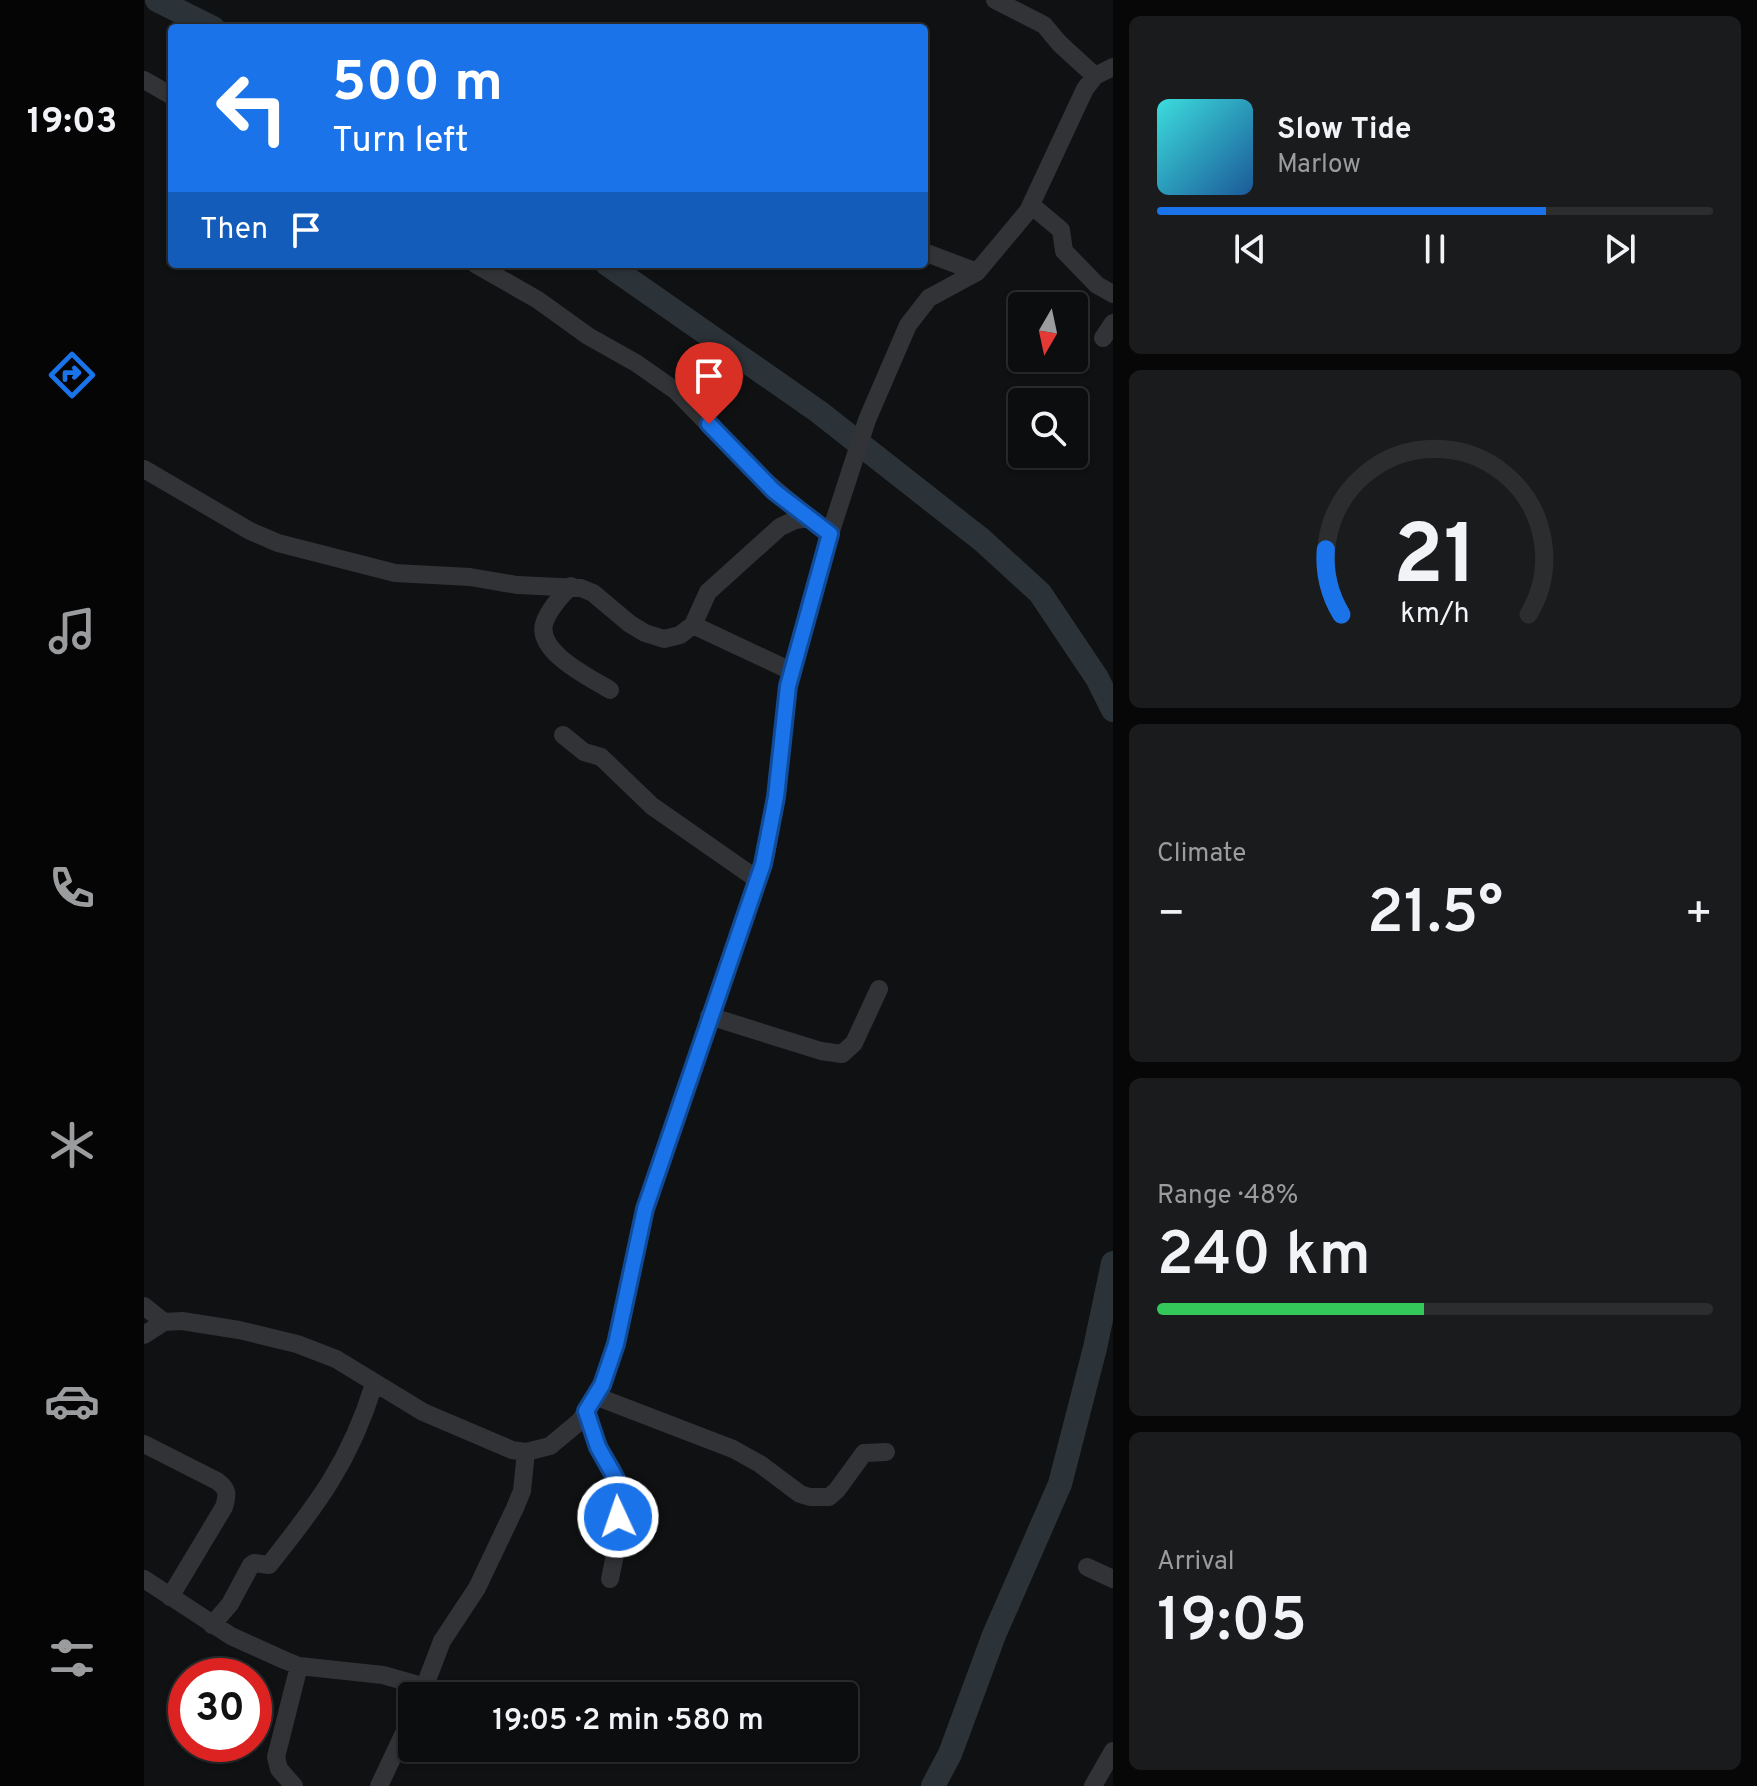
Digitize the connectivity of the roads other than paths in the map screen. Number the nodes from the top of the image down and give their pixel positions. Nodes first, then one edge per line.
1 (995, 0) edge
2 (1106, 74) edge
3 (144, 80) edge
4 (168, 94) edge
5 (1031, 205) junction
6 (928, 254) edge
7 (482, 268) edge
8 (977, 272) junction
9 (1113, 294) edge
10 (144, 469) edge
11 (810, 518) junction
12 (830, 534) junction
13 (571, 586) junction
14 (693, 625) junction
15 (791, 671) junction
16 (610, 690) dead end
17 (563, 735) dead end
18 (758, 880) junction
19 (879, 989) dead end
20 (709, 1016) junction
21 (144, 1306) edge
22 (164, 1322) junction
23 (144, 1335) edge
24 (374, 1384) junction
25 (591, 1404) junction
26 (144, 1444) edge
27 (526, 1452) junction
28 (886, 1452) dead end
29 (1087, 1567) dead end
30 (610, 1579) dead end
31 (1113, 1579) edge
32 (147, 1586) edge
33 (170, 1597) junction
34 (212, 1625) junction
35 (299, 1666) junction
36 (399, 1682) edge
37 (427, 1682) edge
38 (398, 1746) edge
39 (1113, 1751) edge
40 (294, 1786) edge
41 (379, 1786) edge
42 (1093, 1786) edge

1 - 2 street
2 - 5 street
3 - 4 street
5 - 8 street
5 - 9 street
6 - 8 street
7 - 11 street
8 - 12 street
10 - 13 street
11 - 12 street
11 - 14 street
12 - 15 street
13 - 14 street
13 - 16 street
14 - 15 street
15 - 18 street
17 - 18 street
18 - 20 street
19 - 20 street
20 - 25 street
21 - 22 street
22 - 23 street
22 - 24 street
24 - 27 street
24 - 34 street
25 - 27 street
25 - 28 street
25 - 30 street
26 - 33 street
27 - 37 street
29 - 31 street
32 - 33 street
33 - 34 street
34 - 35 street
35 - 36 street
35 - 40 street
38 - 41 street
39 - 42 street

